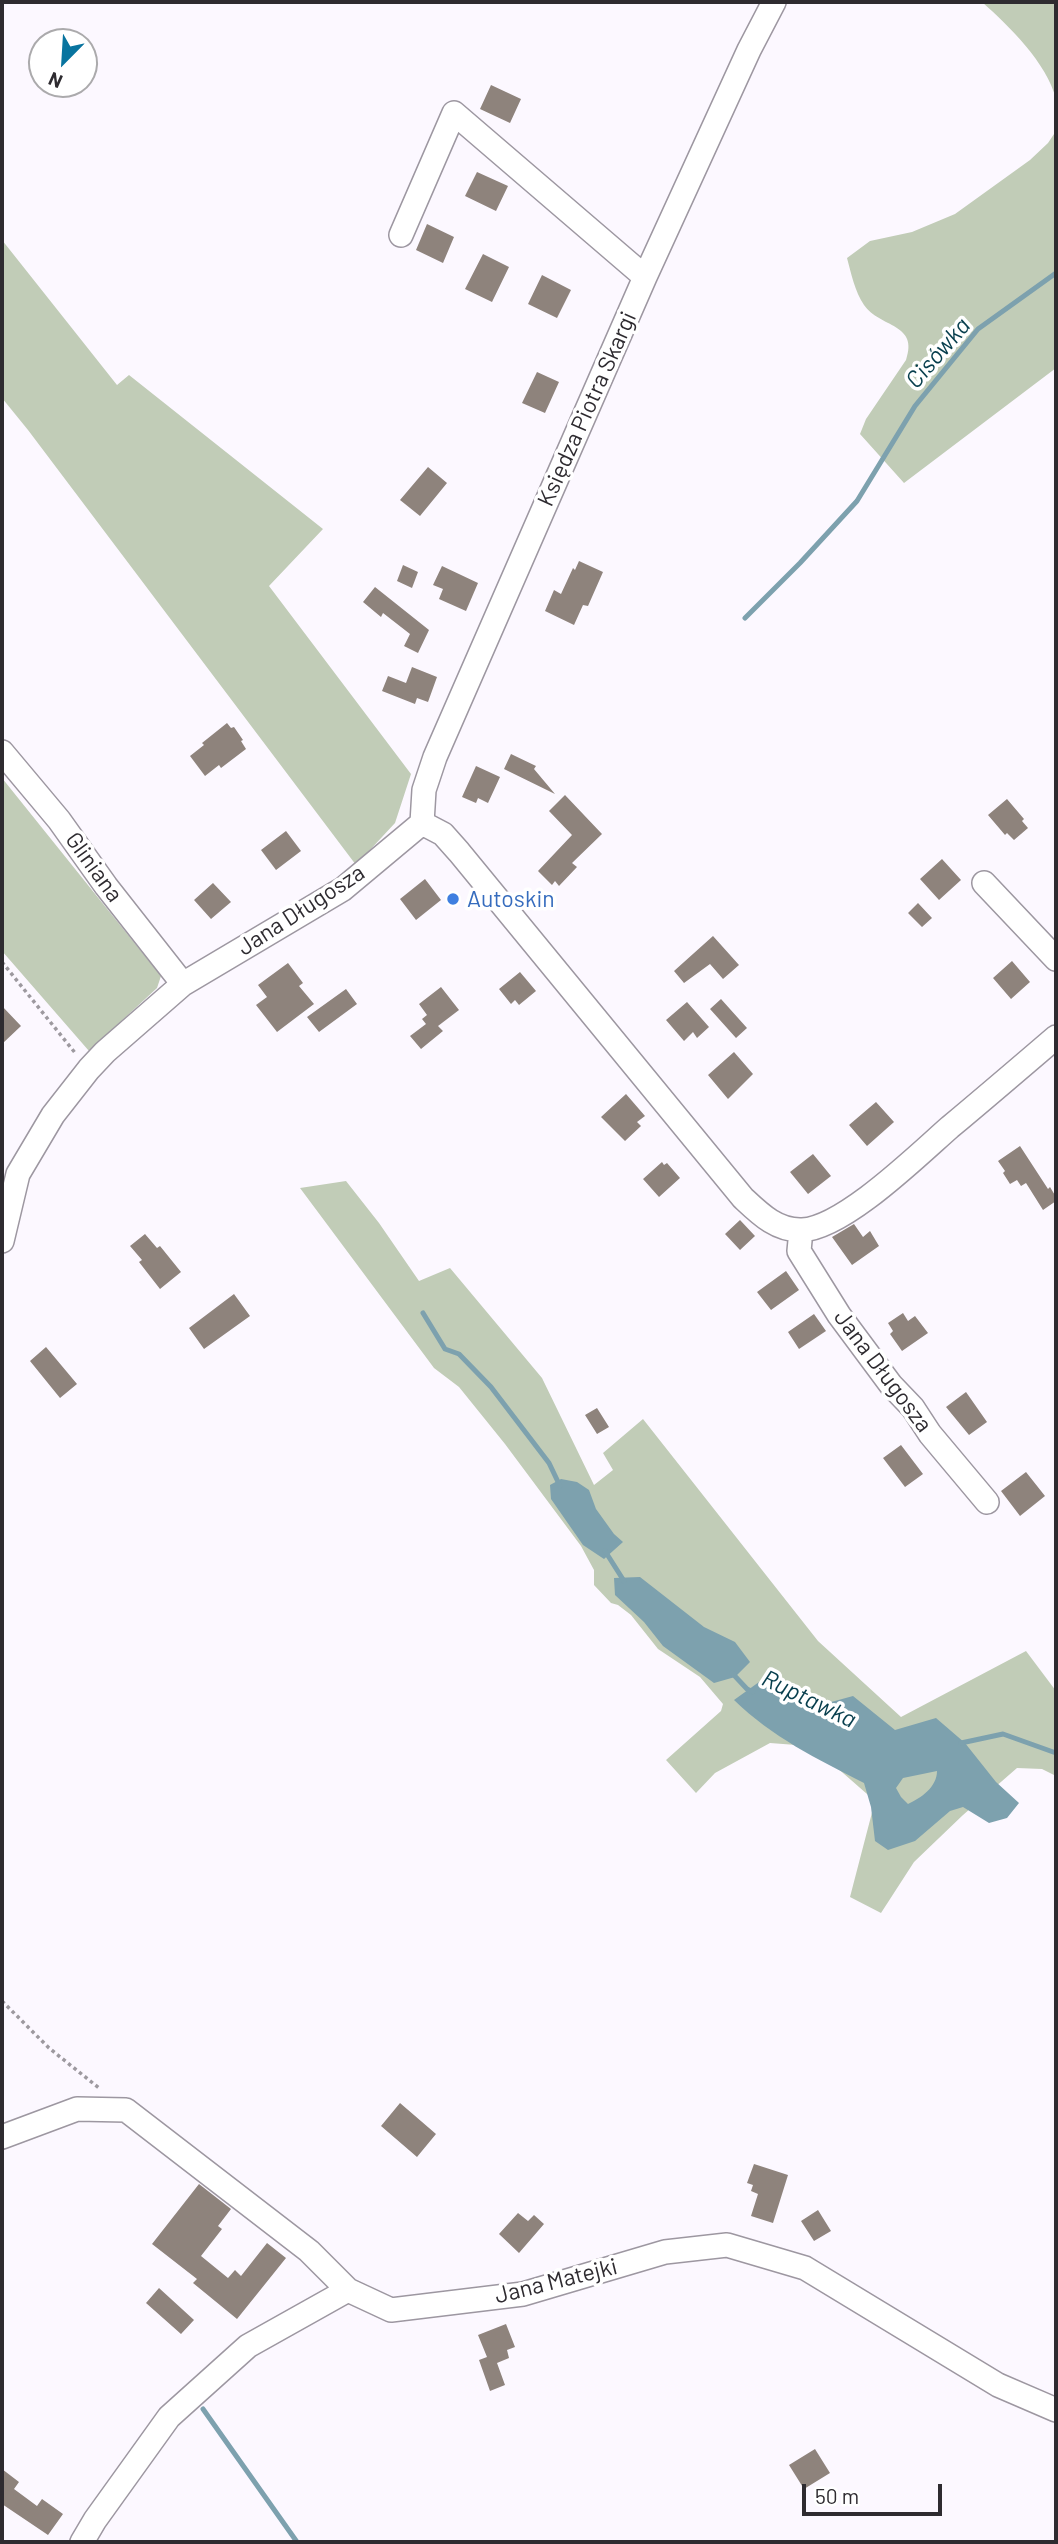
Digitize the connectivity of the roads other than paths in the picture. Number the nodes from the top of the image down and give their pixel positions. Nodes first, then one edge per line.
1 (774, 2) edge
2 (401, 235) dead end
3 (645, 277) junction
4 (2, 752) edge
5 (422, 822) junction
6 (984, 883) dead end
7 (1056, 960) edge
8 (183, 984) junction
9 (1056, 1037) edge
10 (801, 1230) junction
11 (2, 1241) edge
12 (987, 1502) dead end
13 (2, 2137) edge
14 (348, 2290) junction
15 (1056, 2410) edge
16 (82, 2542) edge

1 - 3 street, Księdza Piotra Skargi
2 - 3 street
3 - 5 street, Księdza Piotra Skargi
4 - 8 street, Gliniana
5 - 8 street, Jana Długosza
5 - 10 street
6 - 7 street
8 - 11 street, Jana Długosza
9 - 10 street
10 - 12 street, Jana Długosza
13 - 14 street, Jana Matejki
14 - 15 street, Jana Matejki
14 - 16 street

